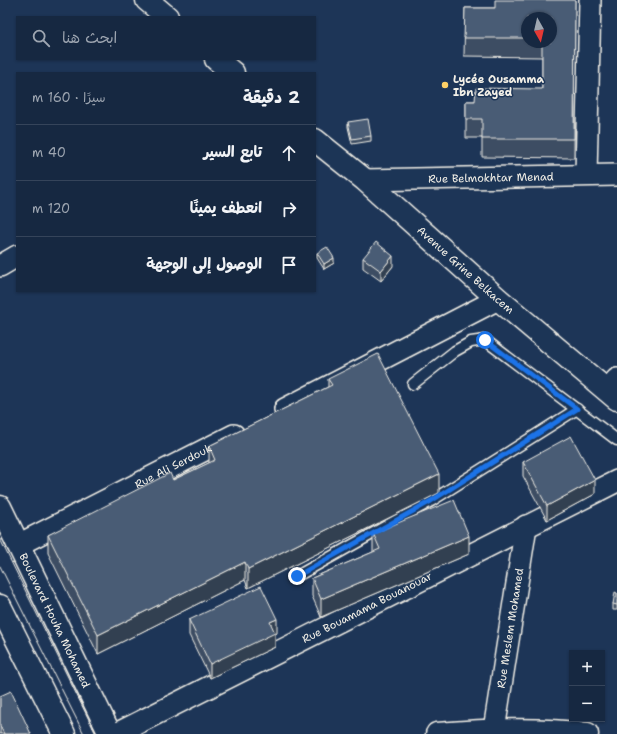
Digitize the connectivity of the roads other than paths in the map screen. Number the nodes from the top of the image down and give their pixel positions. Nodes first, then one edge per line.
1 (146, 0) edge
2 (590, 0) edge
3 (166, 16) edge
4 (217, 60) edge
5 (232, 72) edge
6 (316, 141) edge
7 (586, 175) junction
8 (617, 175) edge
9 (365, 180) junction
10 (16, 257) edge
11 (0, 266) edge
12 (498, 299) junction
13 (413, 384) dead end
14 (614, 389) edge
15 (577, 409) junction
16 (617, 440) edge
17 (617, 481) edge
18 (0, 507) edge
19 (526, 526) junction
20 (18, 545) junction
21 (297, 576) dead end
22 (0, 606) edge
23 (494, 730) junction
24 (129, 731) edge
25 (64, 734) edge
26 (110, 734) edge
27 (437, 734) edge
28 (587, 734) edge

1 - 3 main road
2 - 7 street
4 - 5 main road
6 - 9 main road, Avenue Grine Belkacem
7 - 8 street, Rue Belmokhtar Menad
7 - 9 street, Rue Belmokhtar Menad
9 - 12 main road, Avenue Grine Belkacem
10 - 11 street
12 - 14 main road, Avenue Grine Belkacem
12 - 20 street, Rue Ali Serdouk
13 - 15 lane
15 - 16 lane
15 - 21 lane
17 - 19 street, Rue Bouamama Bouanouar
18 - 20 main road, Boulevard Houha Mohamed
19 - 23 street, Rue Meslem Mohamed
19 - 24 street, Rue Bouamama Bouanouar
20 - 26 main road, Boulevard Houha Mohamed
22 - 25 main road
23 - 27 main road
23 - 28 main road

